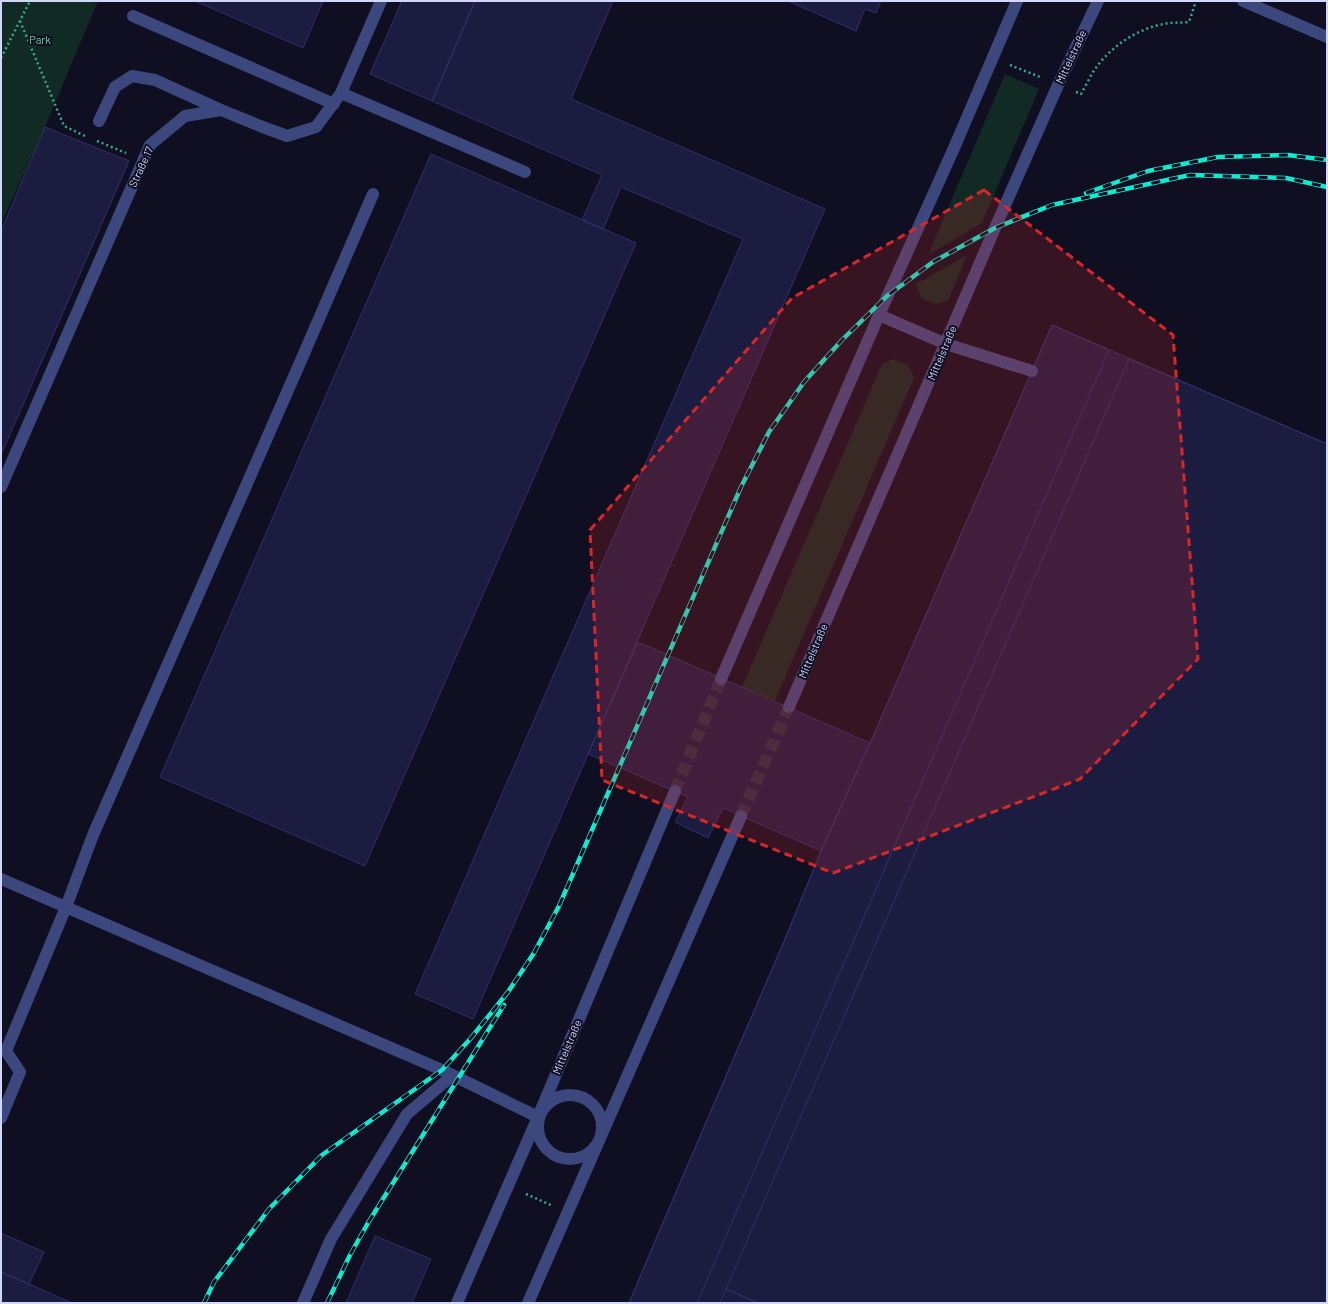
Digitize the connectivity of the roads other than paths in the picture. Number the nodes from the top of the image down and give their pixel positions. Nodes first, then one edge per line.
1 (381, 1) edge
2 (1017, 1) edge
3 (1098, 1) edge
4 (1243, 1) edge
5 (133, 16) dead end
6 (1327, 37) edge
7 (341, 92) junction
8 (334, 104) junction
9 (221, 110) junction
10 (99, 121) dead end
11 (525, 172) dead end
12 (372, 194) dead end
13 (879, 315) junction
14 (946, 344) junction
15 (1032, 371) dead end
16 (1, 487) edge
17 (721, 679) tunnel mouth
18 (788, 707) tunnel mouth
19 (675, 791) tunnel mouth
20 (741, 816) tunnel mouth
21 (1, 880) edge
22 (66, 907) junction
23 (4, 1051) edge
24 (453, 1075) junction
25 (538, 1117) junction
26 (1, 1118) edge
27 (600, 1137) junction
28 (303, 1303) edge
29 (457, 1303) edge
30 (528, 1303) edge

1 - 7 street
2 - 13 street
3 - 14 street, Mittelstraße
4 - 6 street
5 - 8 street
7 - 8 street
7 - 11 street
8 - 9 street
9 - 10 street
9 - 16 street, Straße 17
12 - 22 street
13 - 14 street
13 - 17 street
14 - 15 street
14 - 18 street, Mittelstraße
19 - 25 street, Mittelstraße
20 - 27 street
21 - 22 street
22 - 23 street
22 - 24 street
23 - 26 street
24 - 25 street
24 - 28 street
25 - 27 street
25 - 27 street
25 - 29 street, Mittelstraße
27 - 30 street

